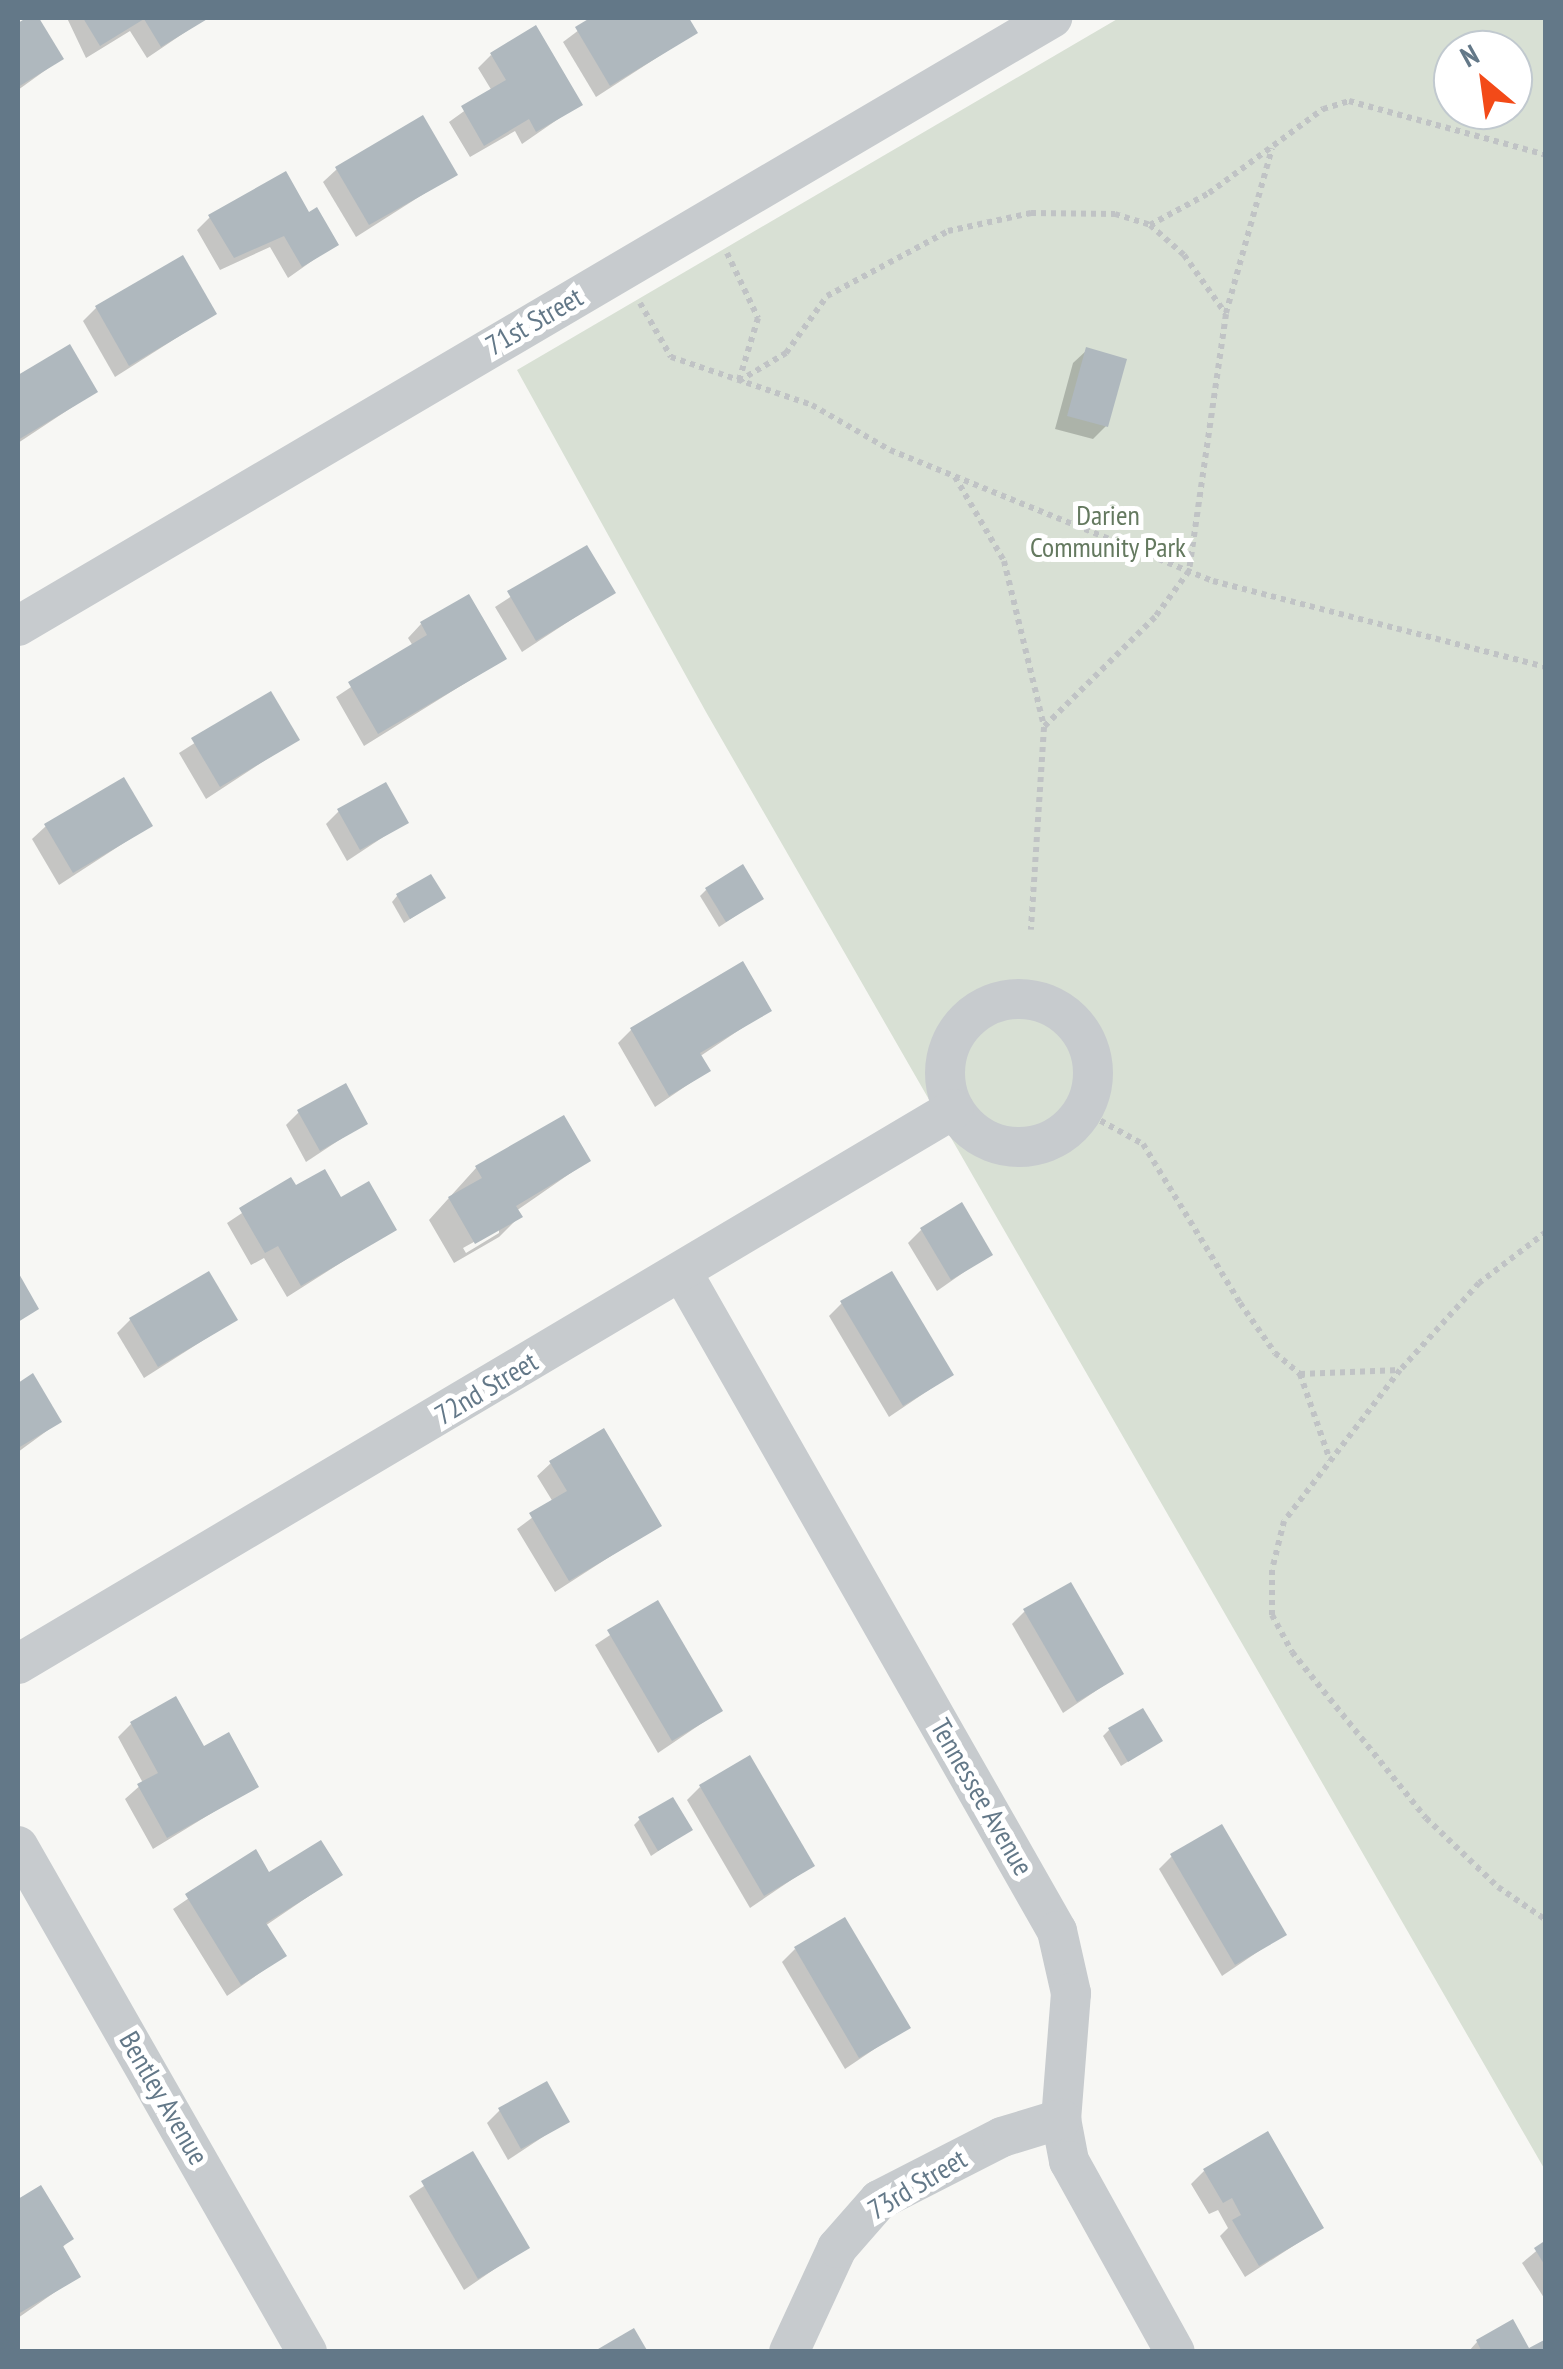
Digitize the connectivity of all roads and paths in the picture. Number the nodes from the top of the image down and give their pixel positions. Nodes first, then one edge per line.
1 (1052, 18) edge
2 (1272, 148) junction
3 (1546, 155) edge
4 (1150, 225) junction
5 (725, 249) dead end
6 (637, 299) dead end
7 (1226, 314) junction
8 (738, 381) junction
9 (954, 475) junction
10 (1189, 571) junction
11 (18, 626) edge
12 (1546, 667) edge
13 (1044, 727) junction
14 (1031, 930) dead end
15 (954, 1109) junction
16 (1084, 1111) junction
17 (1546, 1232) edge
18 (682, 1272) junction
19 (1400, 1370) junction
20 (1300, 1374) junction
21 (1330, 1461) junction
22 (18, 1664) edge
23 (18, 1846) edge
24 (1546, 1920) edge
25 (1061, 2119) junction
26 (307, 2352) edge
27 (790, 2352) edge
28 (1175, 2352) edge

1 - 11 street, 71st Street
2 - 3 path
2 - 4 path
2 - 7 path
4 - 7 path
4 - 8 path
5 - 8 path
6 - 8 path
7 - 10 path
8 - 9 path
9 - 10 path
9 - 13 path
10 - 12 path
10 - 13 path
13 - 14 path
15 - 16 street
15 - 16 street
15 - 18 street, 72nd Street
16 - 20 path
17 - 19 path
18 - 22 street, 72nd Street
18 - 25 street, Tennessee Avenue
19 - 20 path
19 - 21 path
20 - 21 path
21 - 24 path
23 - 26 street, Bentley Avenue
25 - 27 street, 73rd Street
25 - 28 street, Tennessee Avenue

